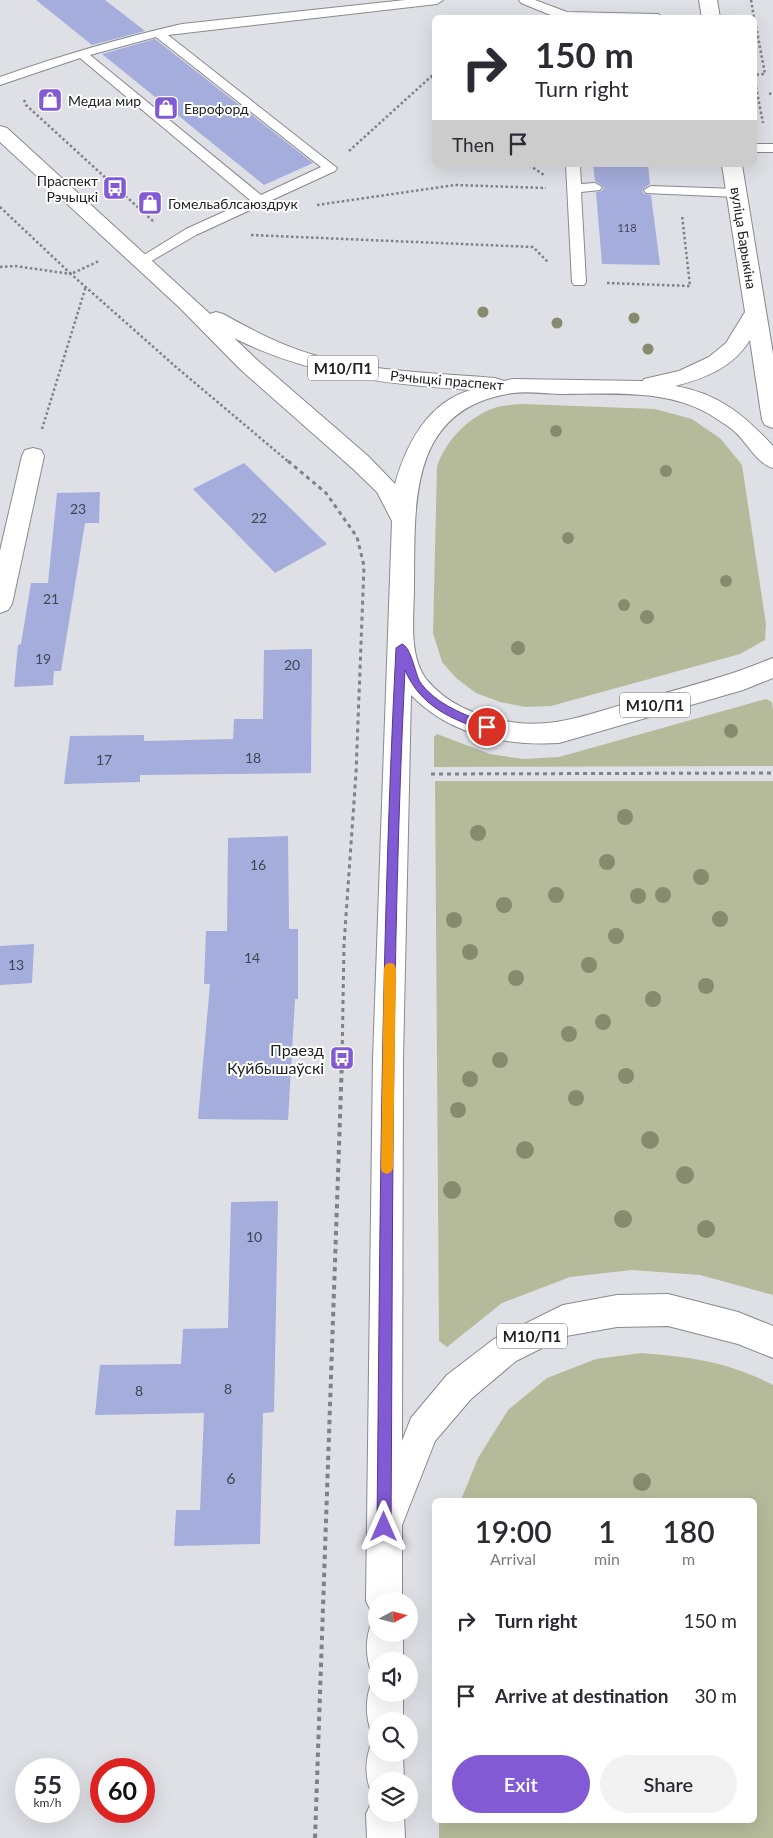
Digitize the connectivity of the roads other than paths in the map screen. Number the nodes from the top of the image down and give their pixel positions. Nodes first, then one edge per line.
1 (436, 0) edge
2 (525, 0) edge
3 (708, 0) edge
4 (560, 15) edge
5 (710, 15) edge
6 (158, 33) junction
7 (83, 55) junction
8 (0, 81) edge
9 (0, 132) edge
10 (757, 148) edge
11 (773, 148) edge
12 (573, 167) edge
13 (732, 167) edge
14 (595, 187) dead end
15 (574, 189) junction
16 (651, 190) dead end
17 (736, 193) junction
18 (259, 200) junction
19 (141, 263) junction
20 (579, 282) road end
21 (186, 302) junction
22 (756, 311) junction
23 (513, 386) junction
24 (636, 387) junction
25 (773, 420) edge
26 (33, 456) road end
27 (773, 460) edge
28 (403, 522) junction
29 (0, 604) edge
30 (402, 648) junction
31 (773, 668) edge
32 (773, 1342) edge
33 (384, 1527) junction
34 (384, 1592) edge
35 (385, 1822) edge
36 (386, 1838) edge

1 - 6 lane
2 - 4 lane
3 - 5 main road
6 - 7 lane
6 - 18 lane
7 - 8 lane
7 - 18 lane
9 - 19 main road, Рэчыцкі праспект / М10/П1
10 - 11 lane
12 - 15 lane
13 - 17 main road, вуліца Барыкіна
14 - 15 lane
15 - 20 lane
16 - 17 lane
17 - 22 main road, вуліца Барыкіна
18 - 19 lane
19 - 21 main road, Рэчыцкі праспект / М10/П1
21 - 23 main road, Рэчыцкі праспект / М10/П1
21 - 28 main road, Рэчыцкі праспект / М10/П1
22 - 24 main road, вуліца Барыкіна
22 - 25 main road, вуліца Барыкіна
23 - 24 main road, М10/П1
23 - 28 main road, М10/П1
24 - 27 main road, М10/П1
26 - 29 main road
28 - 30 main road, М10/П1
30 - 31 main road, М10/П1
30 - 33 main road, М10/П1
32 - 33 main road, М10/П1
33 - 34 main road, М10/П1
35 - 36 main road

